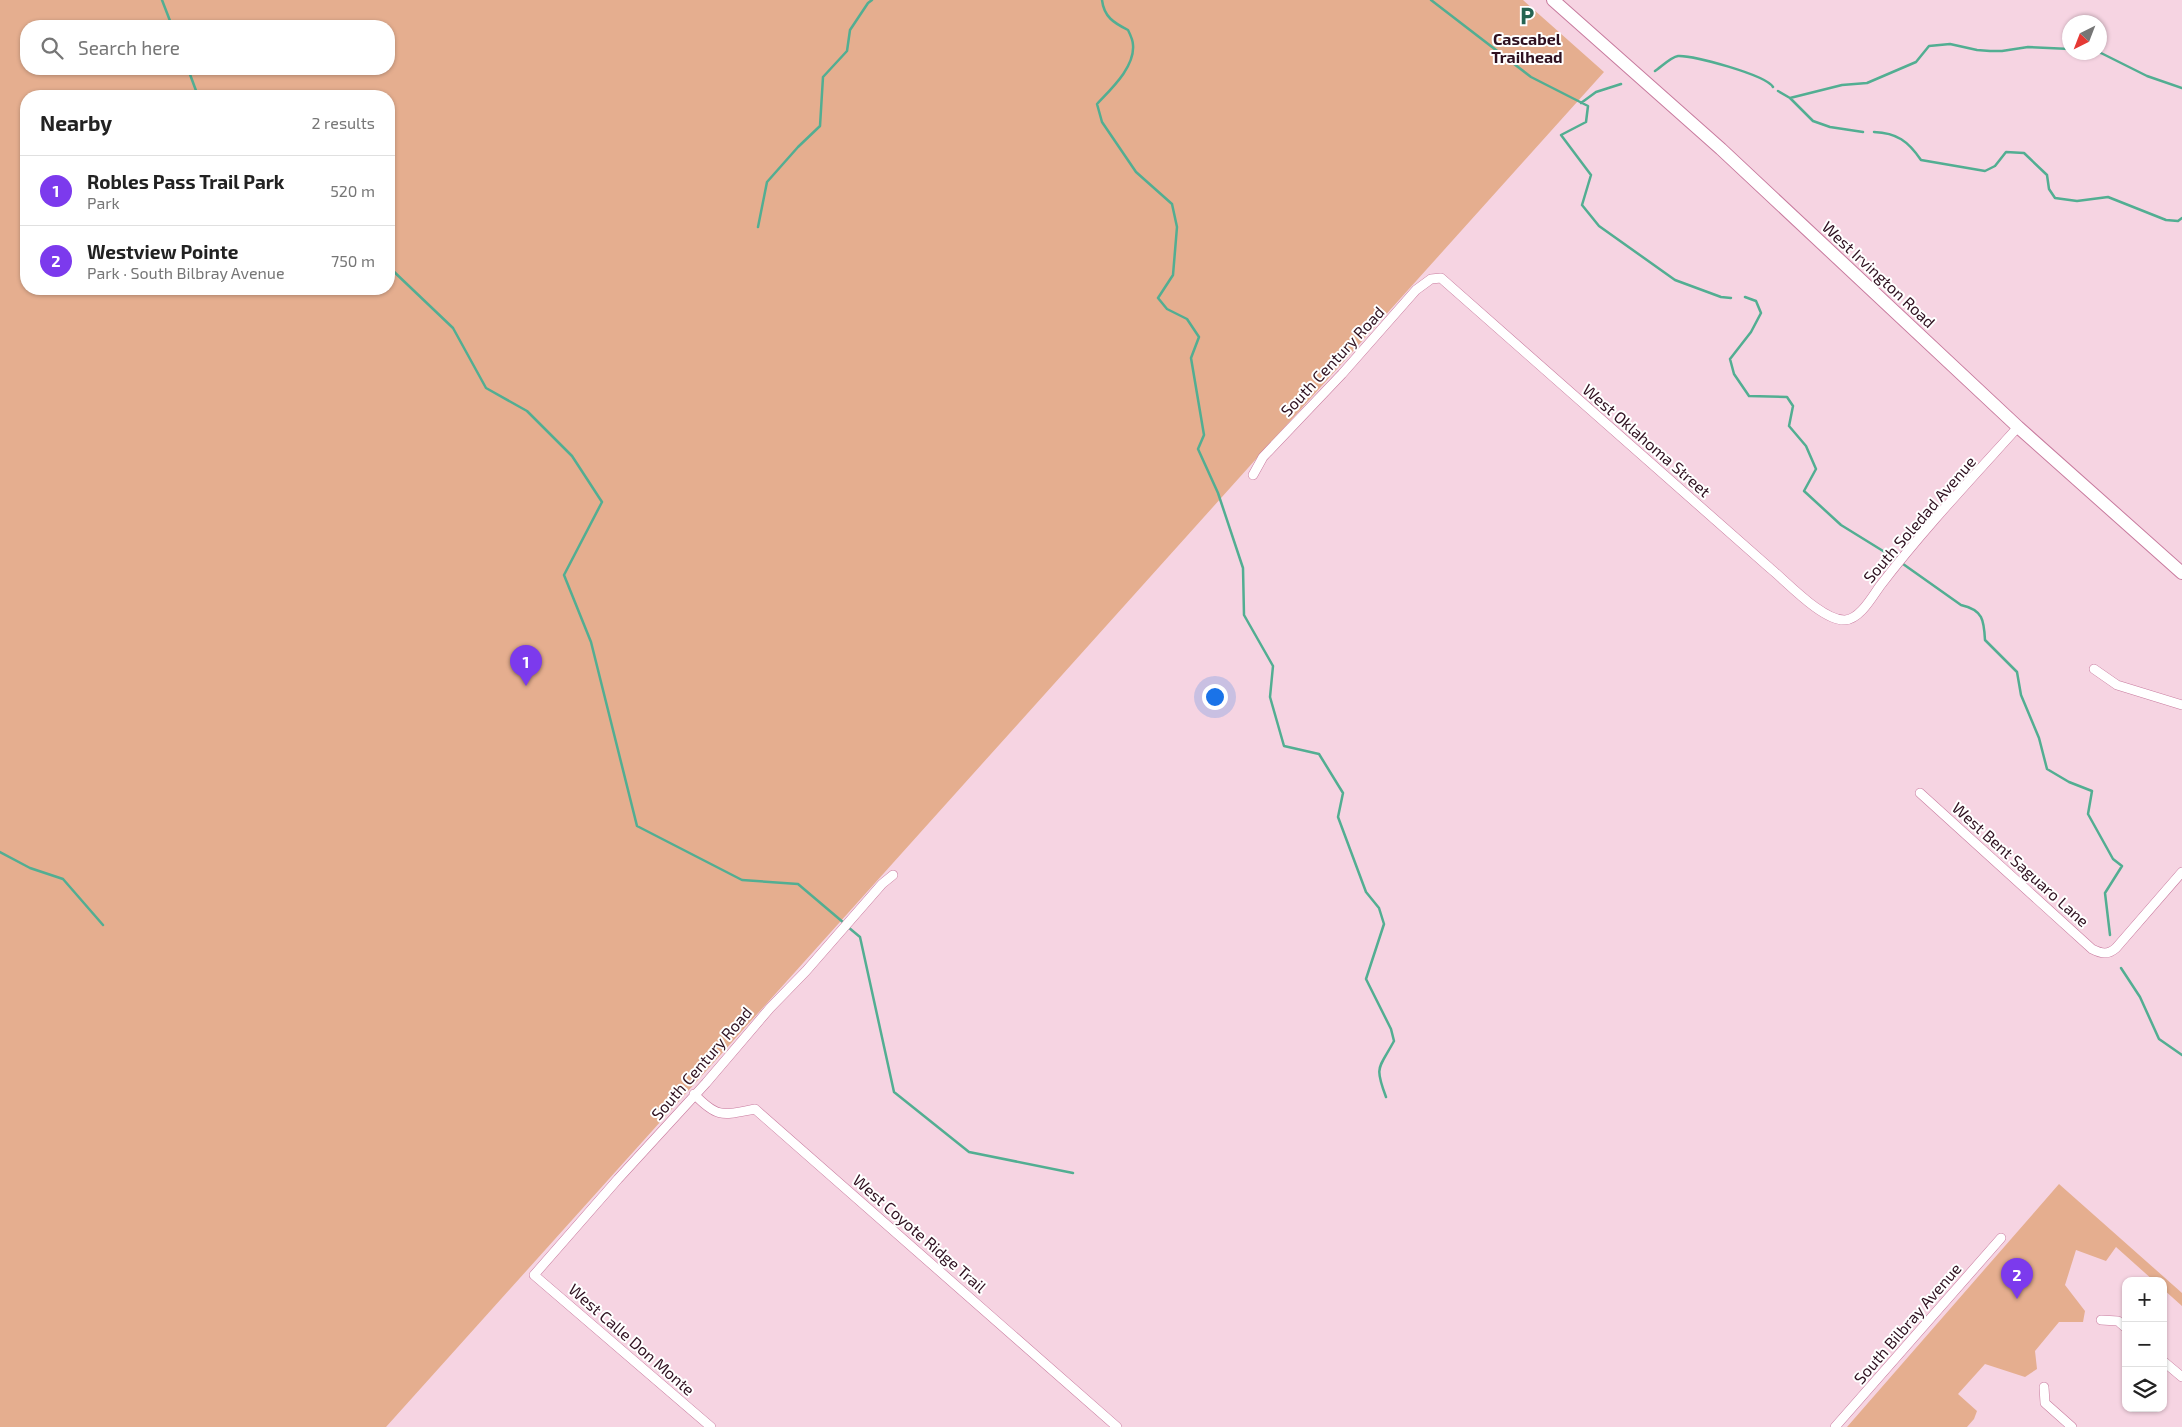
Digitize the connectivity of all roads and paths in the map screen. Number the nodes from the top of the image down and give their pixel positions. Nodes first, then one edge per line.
1 (1553, 0) edge
2 (1441, 278) joint
3 (2018, 427) junction
4 (1253, 475) dead end
5 (2182, 574) edge
6 (1838, 620) joint
7 (2094, 669) dead end
8 (2182, 705) edge
9 (1920, 793) dead end
10 (2182, 872) edge
11 (893, 875) dead end
12 (694, 1094) junction
13 (2000, 1238) dead end
14 (534, 1274) joint
15 (2101, 1320) dead end
16 (2122, 1324) edge
17 (2167, 1364) edge
18 (2182, 1377) edge
19 (2044, 1387) dead end
20 (711, 1427) edge
21 (1117, 1427) edge
22 (1835, 1427) edge
23 (2072, 1427) edge

1 - 3 main road, West Irvington Road
2 - 4 street, South Century Road
2 - 6 street, West Oklahoma Street
3 - 5 main road, West Irvington Road
3 - 6 street, South Soledad Avenue
7 - 8 street
9 - 10 street, West Bent Saguaro Lane
11 - 12 street, South Century Road
12 - 14 street, South Century Road
12 - 21 street, West Coyote Ridge Trail
13 - 22 street, South Bilbray Avenue
14 - 20 street, West Calle Don Monte
15 - 16 street
17 - 18 street
19 - 23 street

